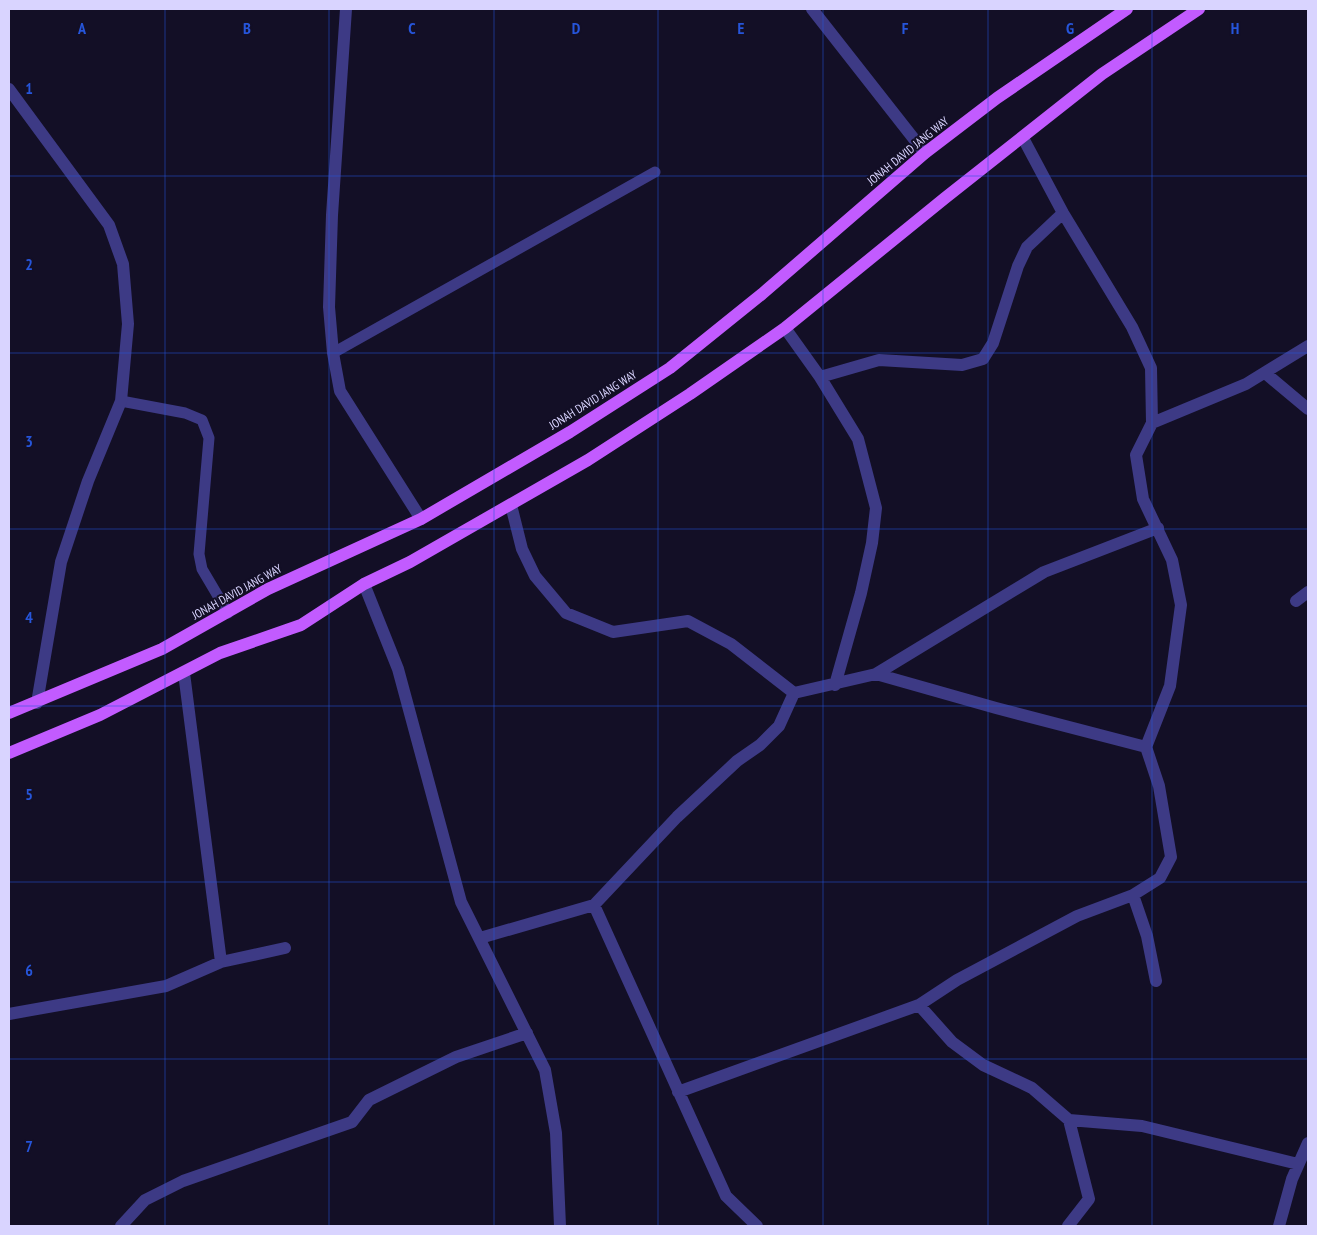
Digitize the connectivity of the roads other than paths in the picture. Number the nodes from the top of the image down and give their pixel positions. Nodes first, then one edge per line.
1 (346, 9) edge
2 (812, 9) edge
3 (1128, 9) edge
4 (1199, 9) edge
5 (9, 88) edge
6 (1023, 138) junction
7 (925, 153) junction
8 (655, 172) dead end
9 (1063, 212) junction
10 (785, 328) junction
11 (1308, 346) edge
12 (333, 353) junction
13 (1265, 373) junction
14 (820, 377) junction
15 (121, 401) junction
16 (1308, 408) edge
17 (1152, 423) junction
18 (511, 504) junction
19 (421, 519) junction
20 (1158, 528) junction
21 (364, 584) junction
22 (1308, 592) edge
23 (1296, 601) dead end
24 (228, 613) junction
25 (184, 673) junction
26 (876, 674) junction
27 (835, 685) junction
28 (794, 693) junction
29 (37, 703) junction
30 (9, 714) edge
31 (1146, 746) junction
32 (9, 753) edge
33 (1133, 895) junction
34 (594, 905) junction
35 (480, 938) junction
36 (286, 948) dead end
37 (222, 962) junction
38 (1156, 981) dead end
39 (919, 1005) junction
40 (9, 1014) edge
41 (527, 1033) junction
42 (678, 1092) junction
43 (1068, 1120) junction
44 (1308, 1143) edge
45 (1298, 1164) junction
46 (120, 1226) edge
47 (560, 1226) edge
48 (758, 1226) edge
49 (1068, 1226) edge
50 (1279, 1226) edge

1 - 12 street
2 - 7 street
3 - 7 main road, JONAH DAVID JANG WAY
4 - 6 main road
5 - 15 street
6 - 9 street
6 - 10 main road
7 - 19 main road, JONAH DAVID JANG WAY
8 - 12 lane
9 - 14 street
9 - 17 street
10 - 14 street
10 - 18 main road
11 - 13 street
12 - 19 street
13 - 16 street
13 - 17 street
14 - 27 street
15 - 24 lane
15 - 29 street
17 - 20 street
18 - 21 main road
18 - 28 street
19 - 24 main road, JONAH DAVID JANG WAY
20 - 26 street
20 - 31 street
21 - 25 main road
21 - 35 street
22 - 23 street
24 - 29 main road, JONAH DAVID JANG WAY
25 - 32 main road
25 - 37 street
26 - 27 street
26 - 31 street
27 - 28 street
28 - 34 street
29 - 30 main road, JONAH DAVID JANG WAY
31 - 33 street
33 - 38 street
33 - 39 street
34 - 35 street
34 - 42 street
35 - 41 street
36 - 37 street
37 - 40 street
39 - 42 street
39 - 43 street
41 - 46 street
41 - 47 street
42 - 48 street
43 - 45 street
43 - 49 street
44 - 45 street
45 - 50 street

